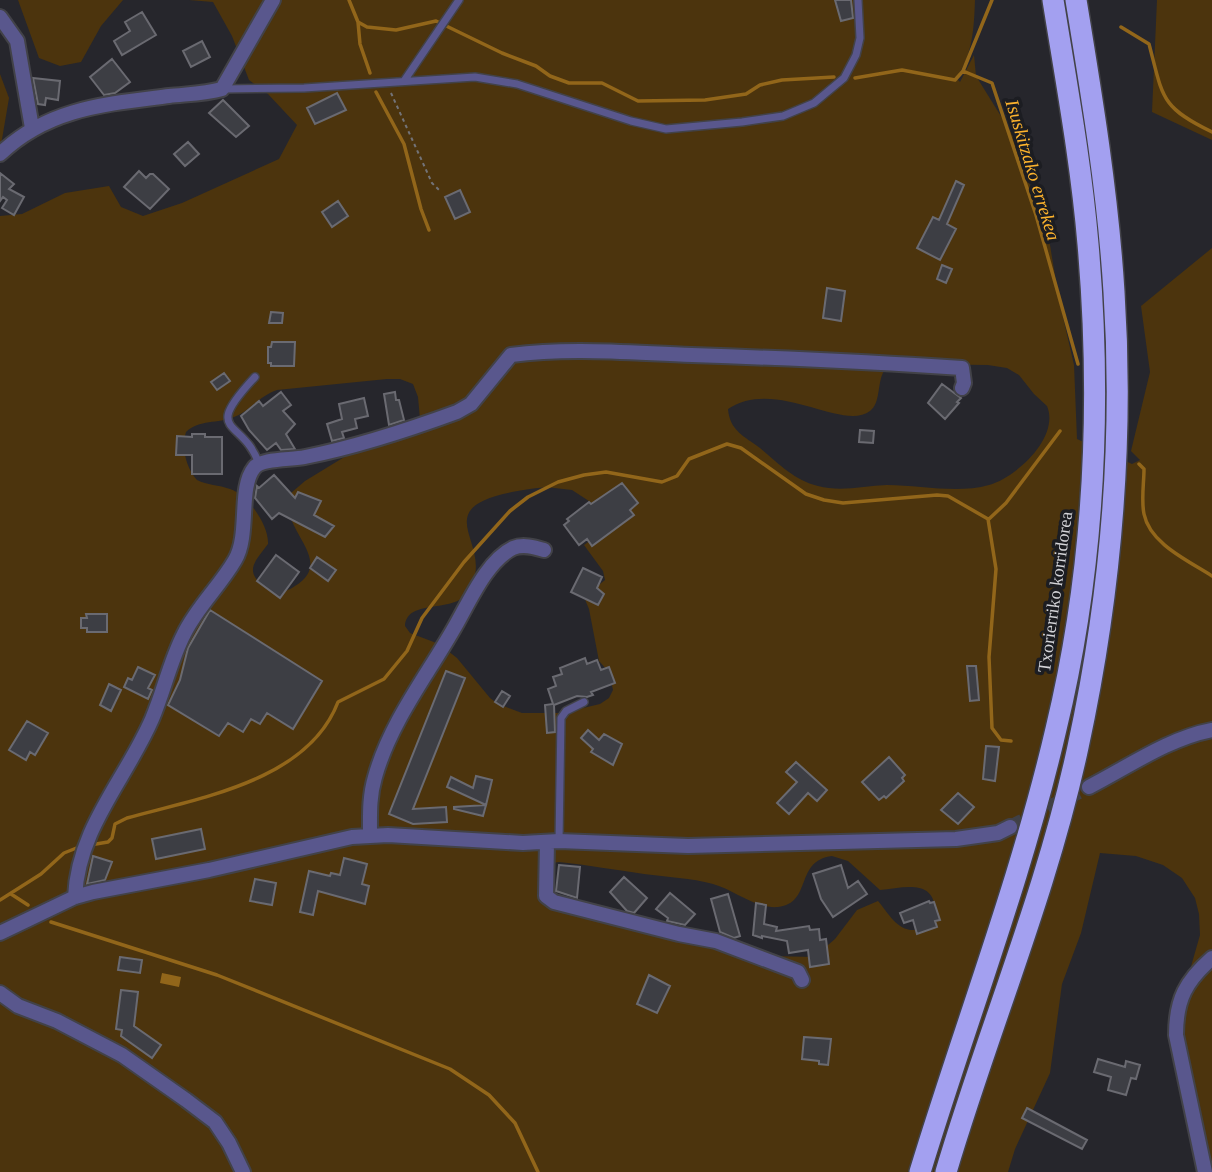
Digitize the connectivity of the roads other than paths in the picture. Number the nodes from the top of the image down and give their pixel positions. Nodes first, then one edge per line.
1 (273, 0) edge
2 (458, 0) edge
3 (858, 0) edge
4 (1053, 0) edge
5 (1076, 0) edge
6 (0, 17) edge
7 (404, 81) junction
8 (222, 89) junction
9 (32, 128) junction
10 (0, 154) edge
11 (255, 377) dead end
12 (962, 388) dead end
13 (259, 464) junction
14 (544, 550) dead end
15 (584, 702) dead end
16 (1212, 730) edge
17 (1089, 787) tunnel mouth
18 (1010, 827) tunnel mouth
19 (370, 836) junction
20 (553, 842) junction
21 (75, 897) junction
22 (0, 933) edge
23 (1212, 958) edge
24 (802, 980) dead end
25 (0, 993) edge
26 (243, 1172) edge
27 (920, 1172) edge
28 (946, 1172) edge
29 (1205, 1172) edge

1 - 8 street
2 - 7 lane
3 - 7 lane
4 - 27 highway, Txorierriko korridorea
5 - 28 highway
6 - 9 street
7 - 8 lane
8 - 9 street
9 - 10 street
11 - 13 lane
12 - 13 street
13 - 21 street
14 - 19 street
15 - 20 lane
16 - 17 street
18 - 20 street
19 - 20 street
19 - 21 street
20 - 24 street
21 - 22 street
23 - 29 street
25 - 26 street

